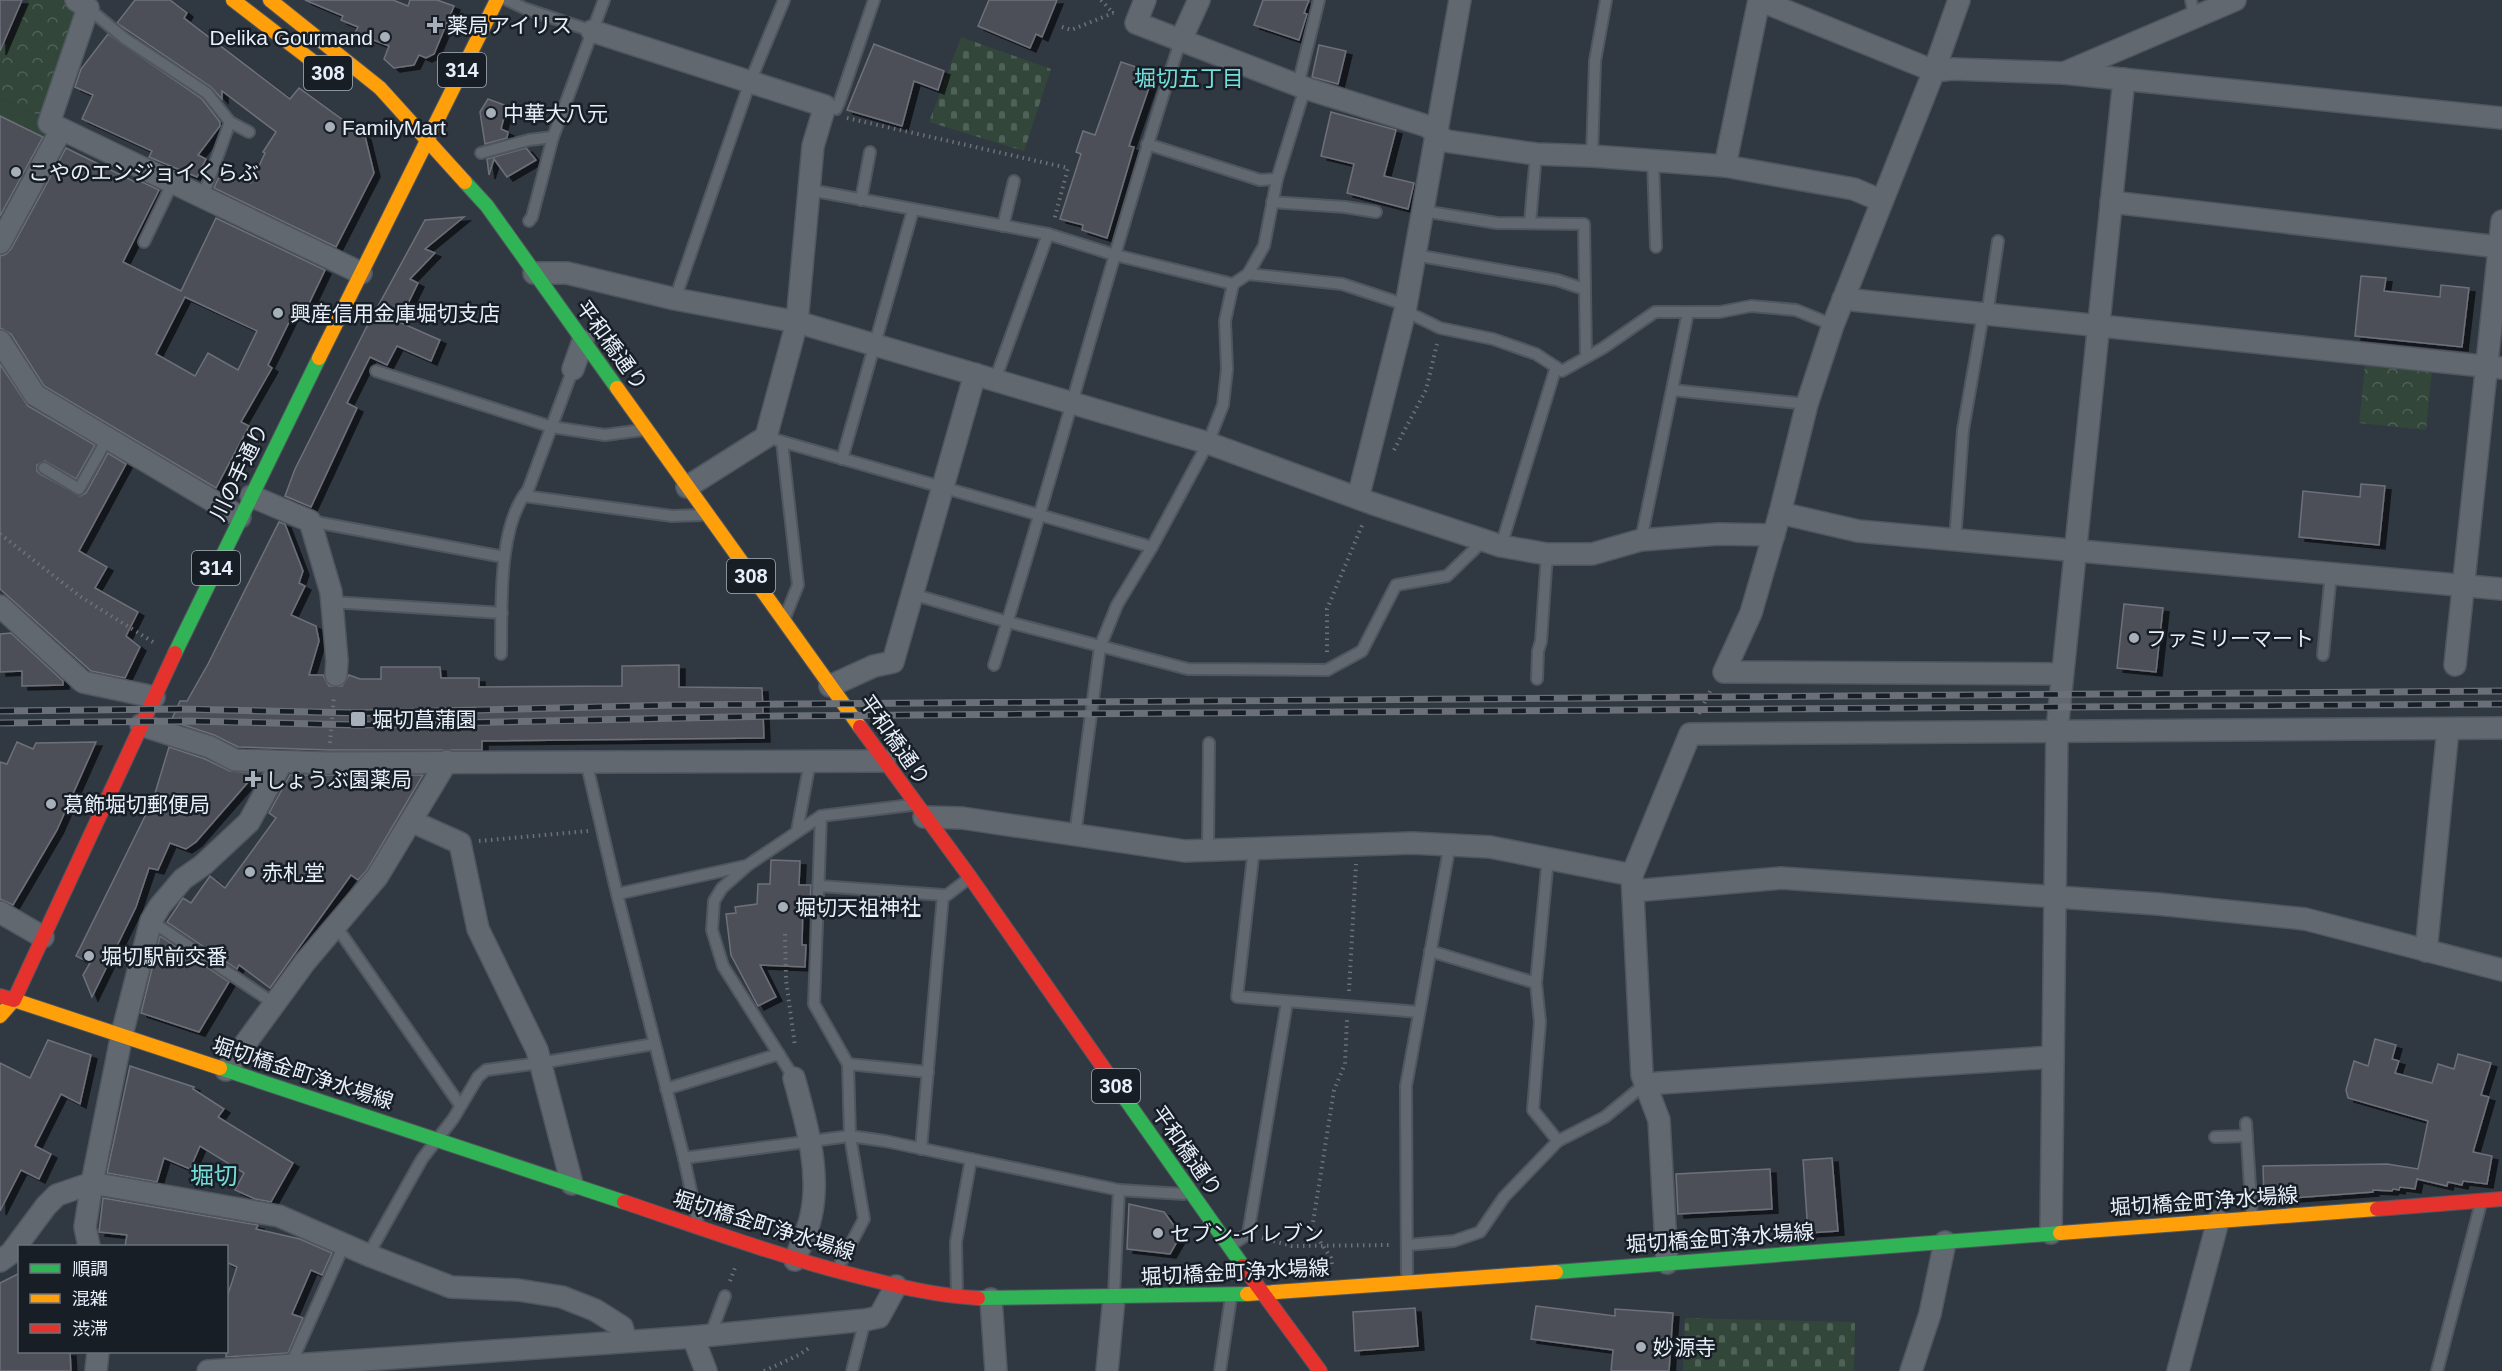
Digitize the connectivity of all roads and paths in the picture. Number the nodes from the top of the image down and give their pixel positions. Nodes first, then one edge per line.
1 (233, 0) edge
2 (270, 0) edge
3 (496, 0) edge
4 (507, 0) edge
5 (604, 0) edge
6 (784, 0) edge
7 (874, 0) edge
8 (1101, 0) edge
9 (1145, 0) edge
10 (1198, 0) edge
11 (1319, 0) edge
12 (1460, 0) edge
13 (1606, 0) edge
14 (1759, 0) edge
15 (1959, 0) edge
16 (2235, 0) edge
17 (82, 4) edge
18 (2193, 8) edge
19 (1113, 13) junction
20 (1137, 21) junction
21 (1062, 27) dead end
22 (592, 31) junction
23 (1180, 42) junction
24 (323, 69) dead end
25 (1934, 71) junction
26 (2063, 73) junction
27 (2124, 79) junction
28 (750, 82) junction
29 (1302, 87) junction
30 (830, 107) junction
31 (384, 114) dead end
32 (2502, 118) edge
33 (230, 122) junction
34 (61, 130) junction
35 (249, 132) dead end
36 (1436, 134) junction
37 (553, 137) junction
38 (428, 139) junction
39 (1147, 144) junction
40 (870, 152) dead end
41 (481, 153) dead end
42 (1536, 154) junction
43 (1592, 156) junction
44 (1653, 160) junction
45 (1725, 166) junction
46 (1277, 179) junction
47 (1014, 181) dead end
48 (173, 182) junction
49 (810, 190) junction
50 (203, 196) junction
51 (861, 200) junction
52 (1882, 201) junction
53 (1272, 202) junction
54 (2112, 202) junction
55 (913, 210) junction
56 (1423, 211) junction
57 (1376, 212) dead end
58 (529, 221) dead end
59 (2502, 221) edge
60 (1530, 223) junction
61 (1003, 226) junction
62 (1048, 234) junction
63 (1998, 241) dead end
64 (144, 242) dead end
65 (0, 243) edge
66 (1656, 247) dead end
67 (2499, 248) junction
68 (1115, 255) junction
69 (1415, 255) junction
70 (361, 273) junction
71 (534, 273) junction
72 (1248, 274) junction
73 (1233, 284) junction
74 (1584, 289) junction
75 (675, 299) junction
76 (1843, 299) junction
77 (1405, 311) junction
78 (1688, 312) junction
79 (1985, 315) junction
80 (797, 322) junction
81 (1833, 324) junction
82 (2098, 326) junction
83 (0, 341) edge
84 (583, 341) junction
85 (874, 345) junction
86 (1586, 357) junction
87 (1556, 367) junction
88 (2494, 367) edge
89 (573, 369) joint
90 (376, 371) dead end
91 (985, 377) junction
92 (1672, 390) junction
93 (1072, 401) junction
94 (1807, 404) junction
95 (552, 427) junction
96 (647, 429) junction
97 (107, 439) junction
98 (774, 439) junction
99 (1208, 442) junction
100 (842, 459) junction
101 (44, 468) dead end
102 (687, 487) junction
103 (943, 487) junction
104 (251, 496) junction
105 (524, 496) junction
106 (1358, 498) junction
107 (1780, 513) junction
108 (707, 515) junction
109 (1040, 515) junction
110 (240, 517) junction
111 (310, 521) junction
112 (0, 534) edge
113 (1774, 535) junction
114 (1641, 540) junction
115 (1954, 541) junction
116 (1492, 543) junction
117 (1152, 547) junction
118 (2077, 550) junction
119 (1547, 554) junction
120 (504, 557) junction
121 (2331, 573) junction
122 (2463, 585) junction
123 (2502, 589) edge
124 (912, 594) junction
125 (332, 602) junction
126 (0, 606) edge
127 (502, 613) junction
128 (783, 622) junction
129 (1008, 622) junction
130 (1100, 647) junction
131 (174, 654) junction
132 (501, 654) dead end
133 (2323, 655) dead end
134 (994, 665) dead end
135 (2456, 665) dead end
136 (1724, 672) junction
137 (2061, 674) junction
138 (336, 675) joint
139 (1537, 679) dead end
140 (830, 686) junction
141 (154, 697) junction
142 (141, 724) junction
143 (2502, 728) edge
144 (2448, 729) junction
145 (2057, 730) junction
146 (1690, 734) junction
147 (1209, 743) dead end
148 (447, 761) junction
149 (586, 761) junction
150 (884, 761) junction
151 (282, 762) junction
152 (810, 762) junction
153 (328, 763) junction
154 (919, 811) junction
155 (821, 816) junction
156 (411, 821) junction
157 (601, 830) junction
158 (797, 831) junction
159 (1075, 835) junction
160 (460, 843) junction
161 (1450, 844) junction
162 (1357, 845) junction
163 (1254, 848) junction
164 (1208, 849) junction
165 (1548, 858) junction
166 (748, 865) junction
167 (970, 878) junction
168 (1632, 883) junction
169 (820, 886) junction
170 (616, 894) junction
171 (943, 895) junction
172 (2054, 897) junction
173 (0, 912) edge
174 (151, 921) junction
175 (336, 926) junction
176 (785, 934) dead end
177 (43, 937) junction
178 (1430, 951) junction
179 (2426, 951) junction
180 (2502, 970) edge
181 (1536, 982) junction
182 (7, 998) edge
183 (1287, 1002) junction
184 (275, 1004) junction
185 (1348, 1008) junction
186 (1419, 1012) junction
187 (0, 1016) edge
188 (122, 1034) junction
189 (654, 1044) junction
190 (779, 1054) junction
191 (2053, 1057) junction
192 (540, 1063) junction
193 (848, 1064) junction
194 (226, 1070) junction
195 (928, 1072) junction
196 (794, 1078) junction
197 (1645, 1084) junction
198 (666, 1089) junction
199 (460, 1105) junction
200 (2246, 1123) dead end
201 (850, 1136) junction
202 (2247, 1136) junction
203 (2215, 1137) dead end
204 (437, 1140) junction
205 (810, 1141) junction
206 (1558, 1141) junction
207 (921, 1149) junction
208 (684, 1158) junction
209 (971, 1160) junction
210 (92, 1183) junction
211 (572, 1184) junction
212 (1119, 1190) junction
213 (1191, 1194) junction
214 (2496, 1195) edge
215 (2252, 1218) junction
216 (2218, 1221) junction
217 (699, 1228) junction
218 (2051, 1233) junction
219 (1248, 1234) junction
220 (1945, 1242) junction
221 (1323, 1244) junction
222 (89, 1245) edge
223 (344, 1245) junction
224 (1407, 1245) junction
225 (1228, 1246) junction
226 (368, 1256) junction
227 (795, 1260) junction
228 (0, 1261) edge
229 (1666, 1263) junction
230 (836, 1271) junction
231 (1407, 1282) junction
232 (896, 1286) junction
233 (1336, 1288) junction
234 (1263, 1294) junction
235 (725, 1296) dead end
236 (1231, 1296) junction
237 (957, 1297) junction
238 (1114, 1298) junction
239 (991, 1299) junction
240 (865, 1320) junction
241 (818, 1325) junction
242 (701, 1336) junction
243 (626, 1341) junction
244 (98, 1353) edge
245 (378, 1365) edge
246 (289, 1368) edge
247 (96, 1371) edge
248 (208, 1371) edge
249 (706, 1371) edge
250 (764, 1371) edge
251 (852, 1371) edge
252 (996, 1371) edge
253 (1107, 1371) edge
254 (1220, 1371) edge
255 (1320, 1371) edge
256 (1911, 1371) edge
257 (2178, 1371) edge
258 (2437, 1371) edge

1 - 24 main road, 308
2 - 38 main road, 平和橋通り / 308
3 - 38 main road, 川の手通り / 314
4 - 22 lane
5 - 22 lane
6 - 28 lane
7 - 30 lane
8 - 19 path
9 - 20 street
10 - 23 street
11 - 29 lane
12 - 36 street
13 - 43 lane
14 - 25 street
14 - 45 street
15 - 25 street
16 - 18 street
17 - 33 lane
17 - 34 street
18 - 26 street
19 - 20 path
19 - 21 path
20 - 23 street
22 - 28 street
22 - 37 lane
23 - 29 street
23 - 39 lane
25 - 26 street
25 - 52 street
26 - 27 street
27 - 32 street
27 - 54 street
28 - 30 street
28 - 75 lane
29 - 36 street
29 - 46 lane
30 - 49 street
30 - 62 path
31 - 38 main road, 平和橋通り / 308
33 - 35 lane
33 - 50 lane
34 - 48 street
34 - 65 street
36 - 42 street
36 - 56 street
37 - 41 lane
37 - 58 lane
38 - 70 main road, 川の手通り / 314
38 - 71 main road, 平和橋通り / 308
39 - 46 lane
39 - 68 lane
40 - 51 lane
42 - 43 street
42 - 60 lane
43 - 44 street
44 - 45 street
44 - 66 lane
45 - 52 street
46 - 53 lane
47 - 61 lane
48 - 50 street
48 - 64 lane
49 - 51 lane
49 - 80 street
50 - 70 street
51 - 55 lane
52 - 76 street
53 - 57 lane
53 - 72 lane
54 - 67 street
54 - 82 street
55 - 61 lane
55 - 85 lane
56 - 60 lane
56 - 69 street
59 - 67 street
60 - 74 lane
61 - 62 lane
62 - 68 lane
62 - 91 lane
63 - 79 lane
67 - 88 street
68 - 73 lane
68 - 93 lane
69 - 74 lane
69 - 77 street
70 - 104 main road, 川の手通り / 314
71 - 75 street
71 - 84 main road, 平和橋通り / 308
72 - 73 lane
72 - 77 lane
73 - 99 lane
74 - 86 lane
75 - 80 street
76 - 79 street
76 - 81 street
77 - 87 lane
77 - 106 street
78 - 81 lane
78 - 86 lane
78 - 92 lane
79 - 82 street
79 - 115 lane
80 - 85 street
80 - 98 street
81 - 94 street
82 - 88 street
82 - 118 street
83 - 97 street
84 - 89 street
84 - 96 main road, 平和橋通り / 308
85 - 91 street
85 - 100 lane
86 - 87 lane
87 - 116 lane
88 - 122 street
89 - 95 lane
90 - 95 lane
91 - 93 street
91 - 103 street
92 - 94 lane
92 - 114 lane
93 - 99 street
93 - 109 lane
94 - 107 street
95 - 96 lane
95 - 105 lane
96 - 102 main road, 平和橋通り / 308
97 - 101 lane
97 - 110 street
98 - 100 lane
98 - 102 street
98 - 128 lane
99 - 106 street
99 - 117 lane
100 - 103 lane
102 - 108 main road, 平和橋通り / 308
103 - 109 lane
103 - 124 street
104 - 110 main road, 川の手通り / 314
104 - 111 street
105 - 108 lane
105 - 120 lane
106 - 116 street
107 - 113 street
107 - 115 street
108 - 128 main road, 平和橋通り / 308
109 - 117 lane
109 - 129 lane
110 - 131 main road, 川の手通り / 314
111 - 120 lane
111 - 125 street
112 - 131 path
113 - 114 street
113 - 136 street
114 - 119 street
115 - 118 street
116 - 119 street
116 - 130 lane
117 - 130 lane
118 - 121 street
118 - 137 street
119 - 139 lane
120 - 127 lane
121 - 122 street
121 - 133 lane
122 - 123 street
122 - 135 street
124 - 129 lane
124 - 140 street
125 - 127 lane
125 - 138 street
126 - 141 street
127 - 132 lane
128 - 140 main road, 平和橋通り / 308
129 - 130 lane
129 - 134 lane
130 - 159 lane
131 - 141 main road, 川の手通り / 314
136 - 137 street
136 - 146 path
137 - 145 street
138 - 153 path
140 - 150 main road, 平和橋通り / 308
141 - 142 main road, 川の手通り / 314
142 - 151 street
142 - 177 main road, 川の手通り / 314
143 - 144 street
144 - 145 street
144 - 179 street
145 - 146 street
145 - 172 street
146 - 168 street
147 - 164 lane
148 - 149 street
148 - 153 street
148 - 156 street
149 - 152 street
149 - 157 lane
150 - 152 street
150 - 154 main road, 平和橋通り / 308
151 - 153 street
151 - 174 street
152 - 158 lane
154 - 155 lane
154 - 159 street
154 - 167 main road, 平和橋通り / 308
155 - 158 lane
155 - 169 lane
156 - 160 street
156 - 175 street
157 - 160 path
157 - 170 lane
158 - 166 lane
159 - 164 street
160 - 192 street
161 - 162 street
161 - 165 street
161 - 178 lane
162 - 163 street
162 - 185 path
163 - 164 street
163 - 183 lane
165 - 168 street
165 - 181 lane
166 - 170 lane
166 - 190 lane
167 - 171 lane
167 - 213 main road, 平和橋通り / 308
168 - 172 street
168 - 197 street
169 - 171 lane
169 - 193 lane
170 - 189 lane
171 - 195 lane
172 - 179 street
172 - 191 street
173 - 177 street
174 - 184 lane
174 - 188 street
175 - 184 street
175 - 199 lane
176 - 196 path
177 - 182 main road, 川の手通り / 314
178 - 181 lane
178 - 186 lane
179 - 180 street
181 - 206 lane
182 - 187 main road, 川の手通り
182 - 188 main road, 堀切橋金町浄水場線
183 - 185 lane
183 - 219 lane
184 - 194 street
185 - 186 lane
185 - 221 path
186 - 224 lane
188 - 194 main road, 堀切橋金町浄水場線
188 - 210 street
189 - 192 lane
189 - 198 lane
190 - 196 lane
190 - 198 lane
191 - 197 street
191 - 218 street
192 - 199 lane
192 - 211 street
193 - 195 lane
193 - 201 lane
194 - 204 main road, 堀切橋金町浄水場線
195 - 207 lane
196 - 205 street
197 - 206 lane
197 - 229 street
198 - 208 lane
199 - 204 lane
200 - 202 lane
201 - 205 lane
201 - 207 lane
201 - 230 lane
202 - 203 lane
202 - 215 lane
204 - 211 main road, 堀切橋金町浄水場線
204 - 226 lane
205 - 208 lane
205 - 227 street
206 - 224 lane
207 - 209 lane
208 - 217 lane
209 - 212 lane
209 - 237 lane
210 - 222 street
210 - 223 street
210 - 228 street
211 - 217 main road, 堀切橋金町浄水場線
212 - 213 lane
212 - 238 lane
213 - 225 main road, 平和橋通り / 308
214 - 215 main road, 堀切橋金町浄水場線
214 - 258 lane
215 - 216 main road, 堀切橋金町浄水場線
216 - 218 main road, 堀切橋金町浄水場線
216 - 257 street
217 - 227 main road, 堀切橋金町浄水場線
218 - 220 main road, 堀切橋金町浄水場線
219 - 221 path
219 - 225 lane
220 - 229 main road, 堀切橋金町浄水場線
220 - 256 street
221 - 224 path
221 - 233 path
223 - 226 street
223 - 246 lane
224 - 231 lane
225 - 234 main road, 平和橋通り / 308
226 - 243 street
227 - 230 main road, 堀切橋金町浄水場線
229 - 231 main road, 堀切橋金町浄水場線
230 - 232 main road, 堀切橋金町浄水場線
231 - 233 main road, 堀切橋金町浄水場線
232 - 237 main road, 堀切橋金町浄水場線
232 - 240 street
233 - 234 main road, 堀切橋金町浄水場線
234 - 236 main road, 堀切橋金町浄水場線
234 - 255 main road, 平和橋通り / 308
235 - 242 lane
236 - 238 main road, 堀切橋金町浄水場線
236 - 254 lane
237 - 239 main road, 堀切橋金町浄水場線
238 - 239 main road, 堀切橋金町浄水場線
238 - 253 street
239 - 252 street
240 - 241 street
240 - 251 lane
241 - 242 street
241 - 250 path
242 - 243 street
242 - 249 street
243 - 245 street
244 - 247 street
245 - 246 street
246 - 248 street

